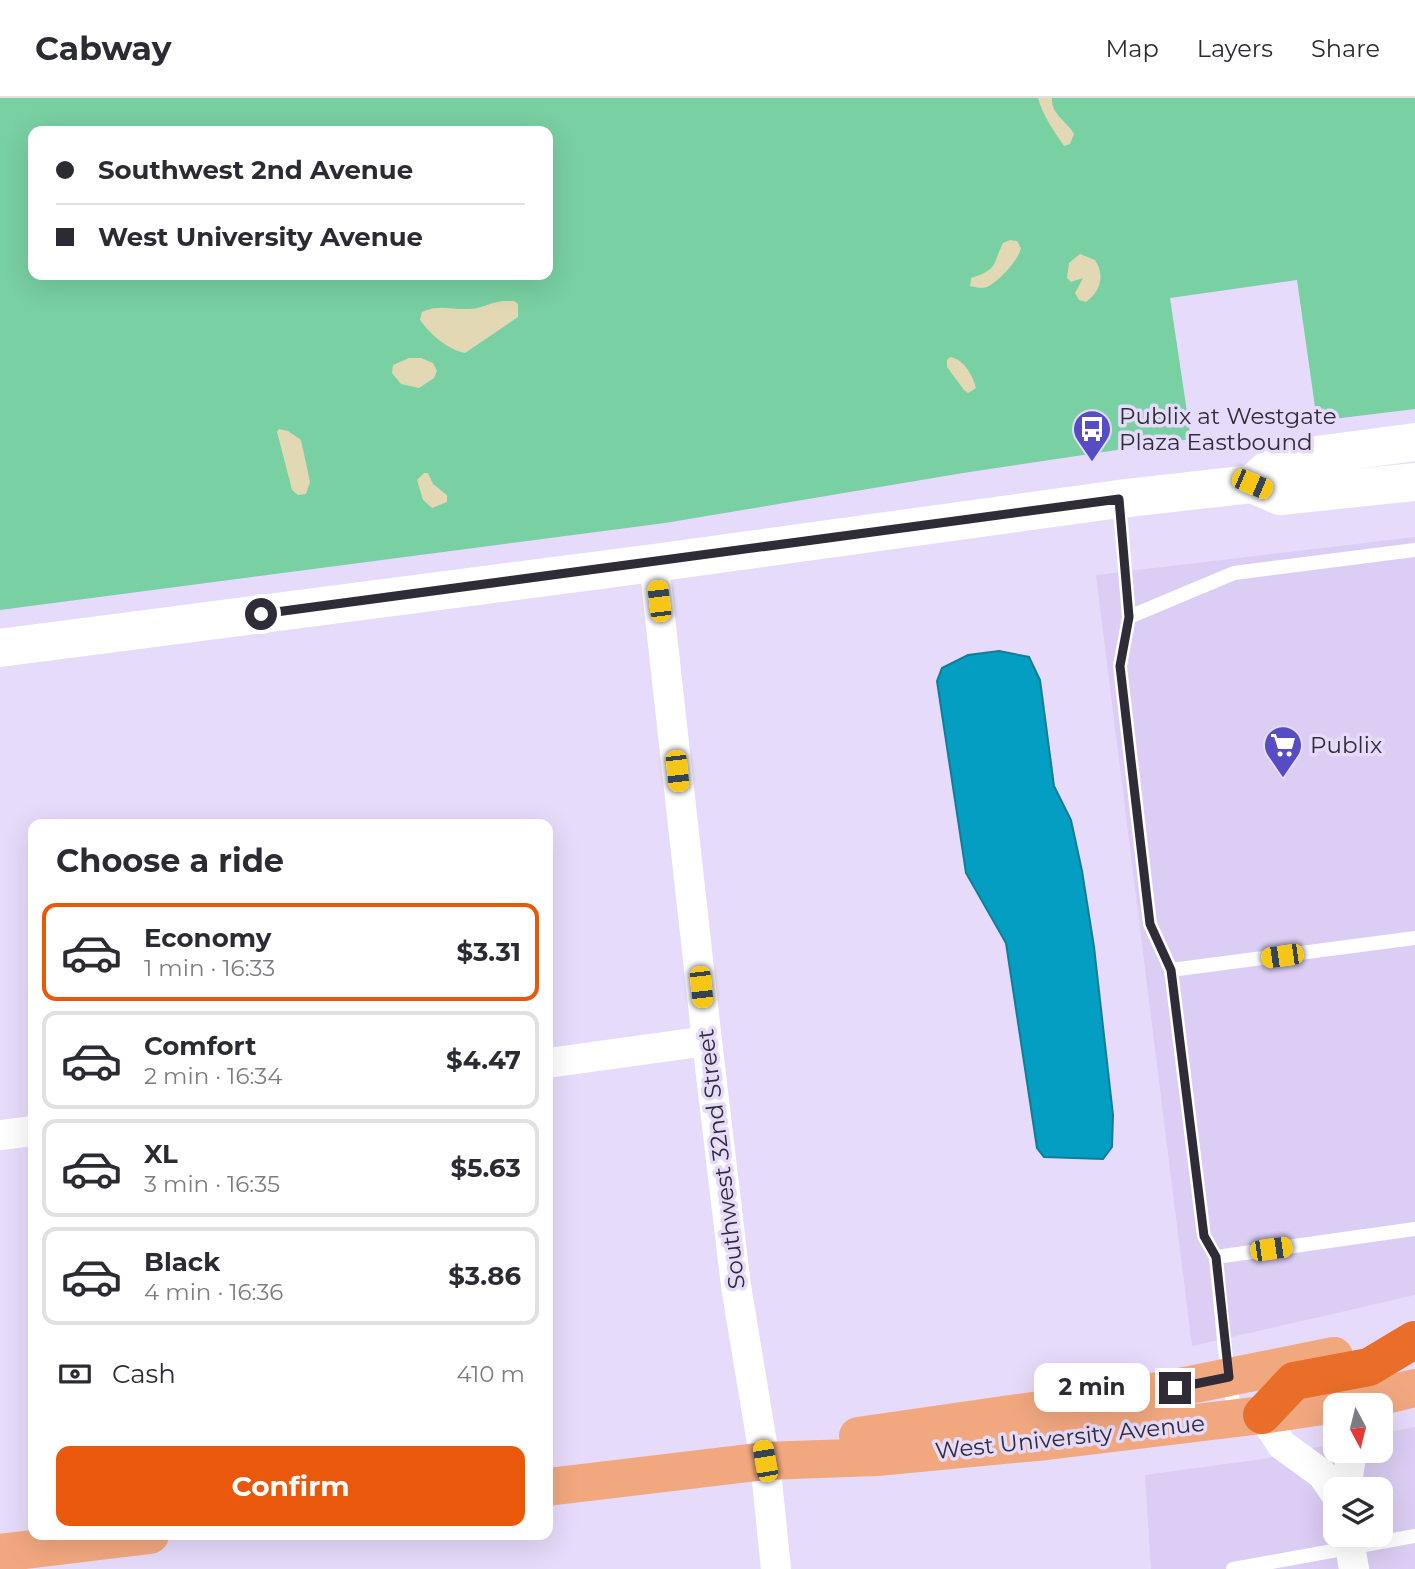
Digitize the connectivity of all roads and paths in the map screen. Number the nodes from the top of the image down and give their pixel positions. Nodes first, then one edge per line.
1 (1415, 442) edge
2 (1415, 482) edge
3 (1252, 484) junction
4 (1119, 499) junction
5 (1415, 550) edge
6 (654, 563) junction
7 (1129, 617) junction
8 (0, 648) edge
9 (1415, 938) edge
10 (1171, 970) junction
11 (706, 1041) junction
12 (553, 1062) edge
13 (28, 1132) edge
14 (0, 1135) edge
15 (1415, 1228) edge
16 (1216, 1257) junction
17 (1414, 1340) edge
18 (1229, 1377) junction
19 (1415, 1388) edge
20 (1393, 1395) edge
21 (1323, 1408) edge
22 (1249, 1417) junction
23 (765, 1461) junction
24 (1324, 1477) edge
25 (553, 1486) edge
26 (1415, 1536) edge
27 (108, 1540) edge
28 (1351, 1551) edge
29 (0, 1553) edge
30 (776, 1569) edge
31 (1233, 1569) edge

1 - 3 main road
2 - 3 main road
3 - 4 main road
4 - 6 main road
4 - 7 lane
5 - 7 lane
6 - 8 main road
6 - 11 street, Southwest 32nd Street
7 - 10 lane
9 - 10 lane
10 - 16 lane
11 - 12 street
11 - 23 street, Southwest 32nd Street
13 - 14 street
15 - 16 lane
16 - 18 lane
17 - 18 main road, West University Avenue
17 - 22 highway
18 - 22 lane
18 - 23 main road, West University Avenue
19 - 20 main road, West University Avenue
21 - 22 main road, West University Avenue
22 - 23 main road, West University Avenue
22 - 24 street
23 - 25 main road, West University Avenue
23 - 30 street, Southwest 32nd Street
26 - 28 lane
27 - 29 main road
28 - 31 lane

